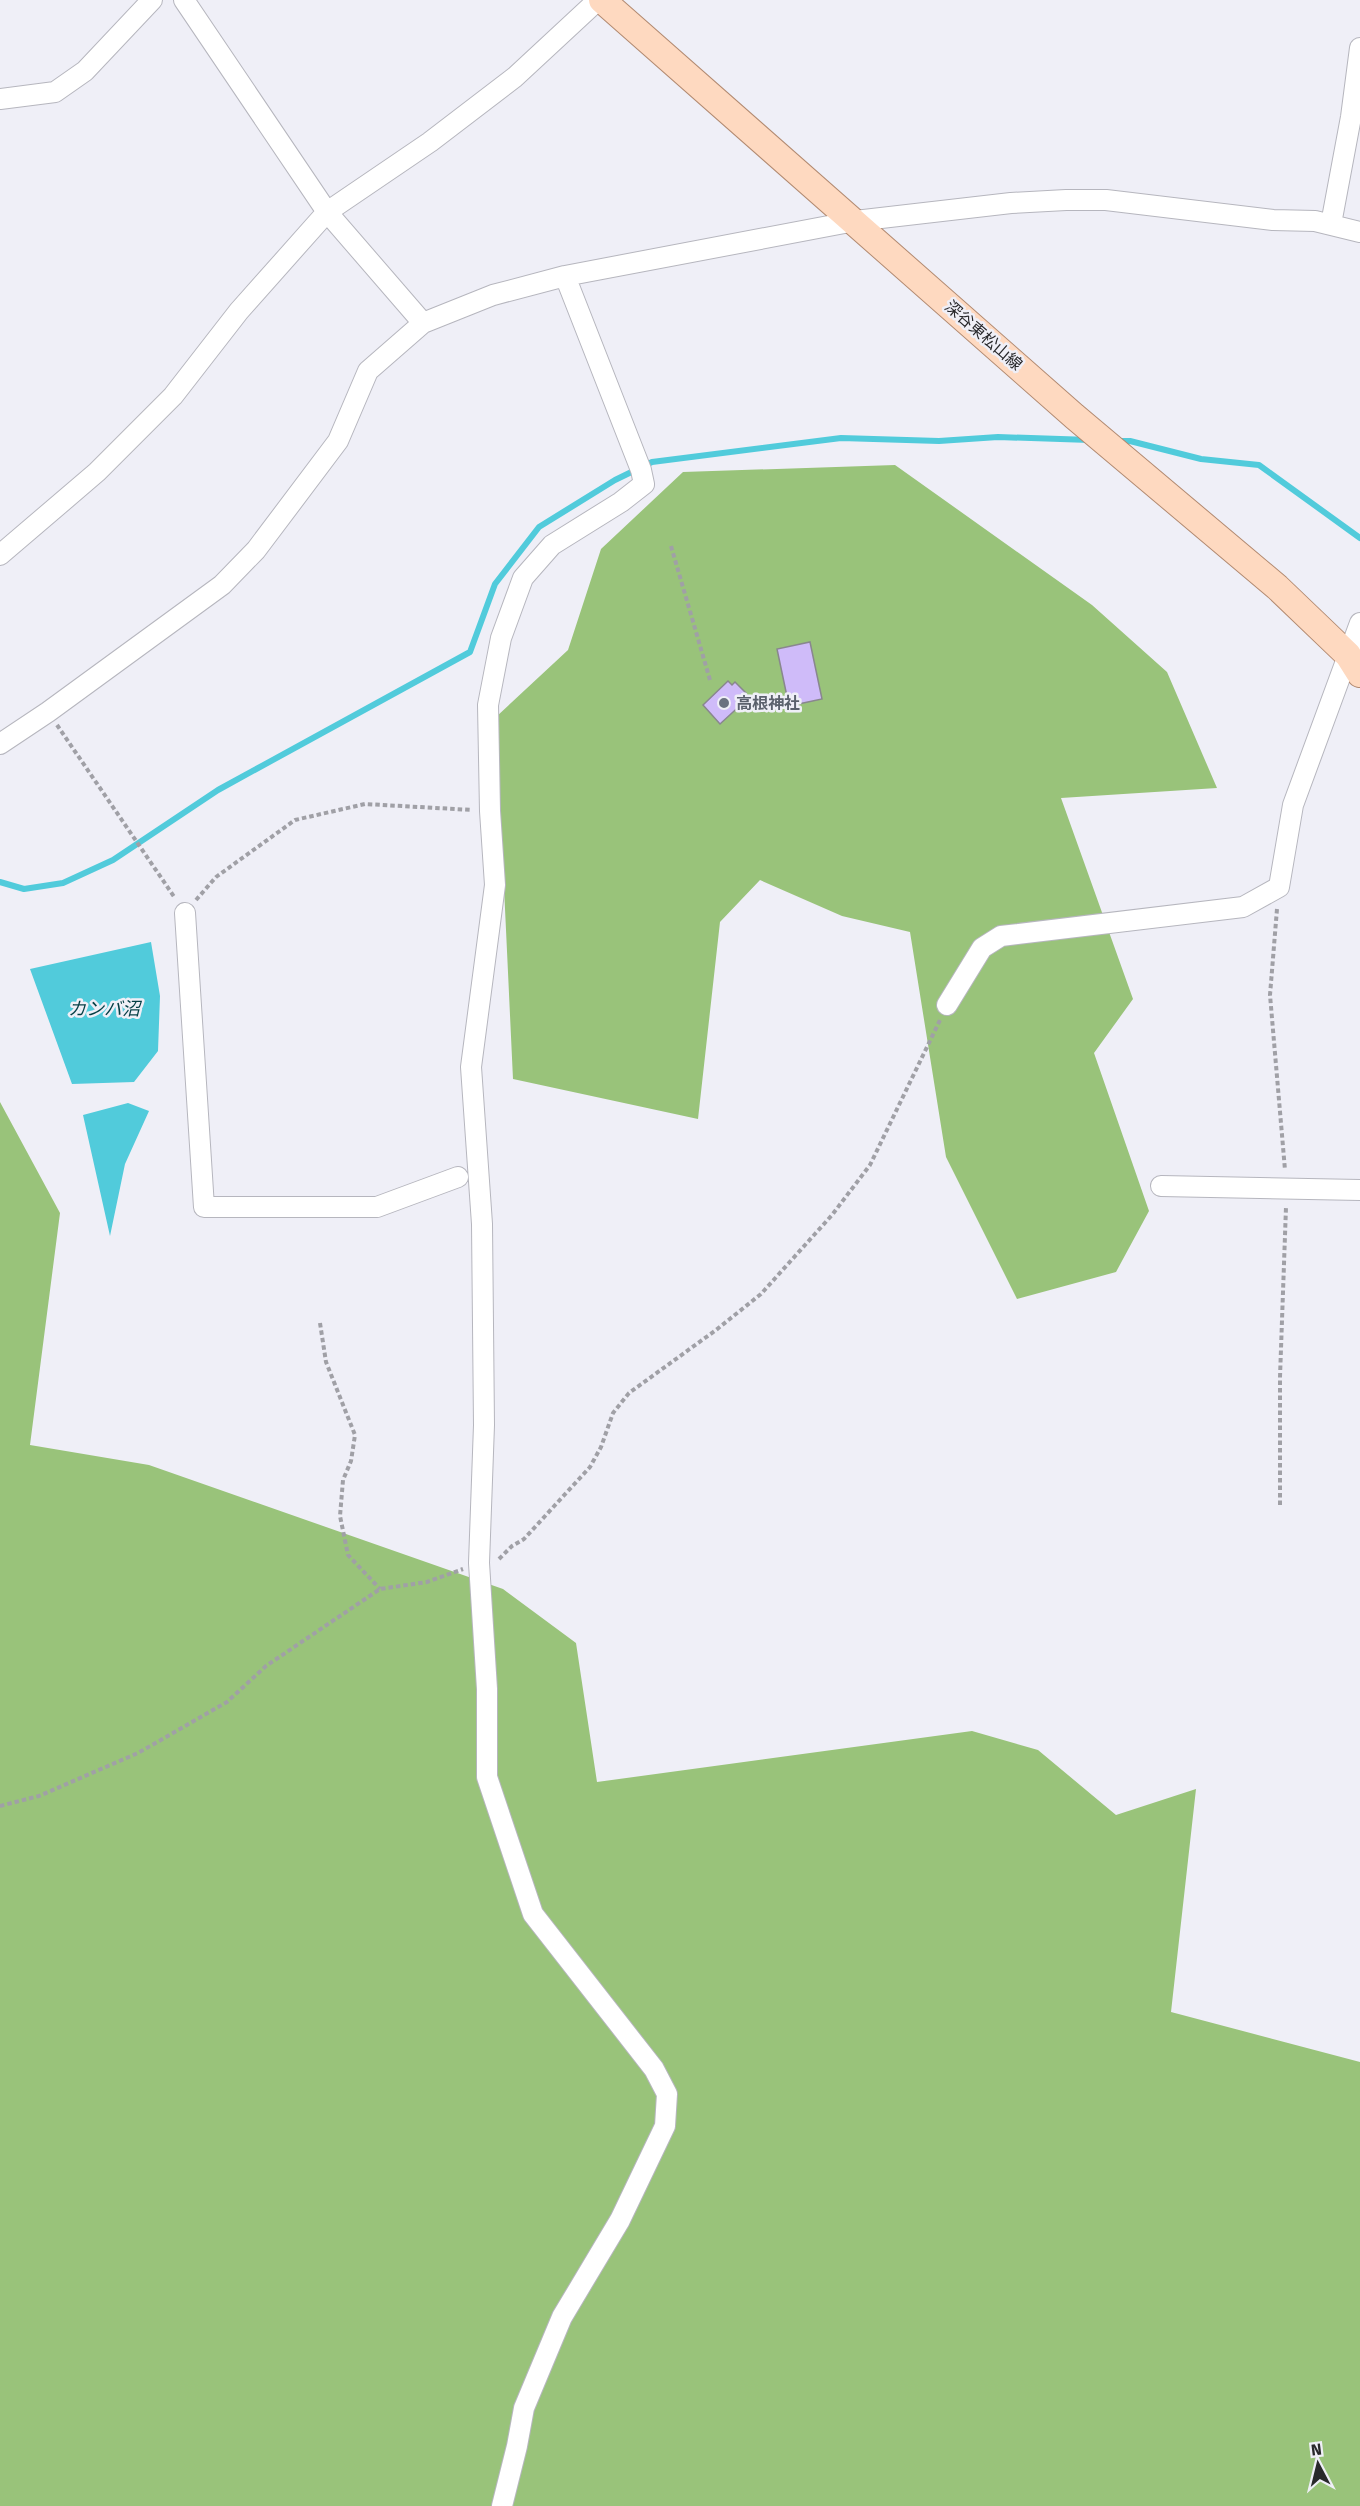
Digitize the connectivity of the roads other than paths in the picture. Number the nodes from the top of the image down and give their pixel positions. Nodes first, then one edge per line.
1 (152, 0) edge
2 (184, 0) edge
3 (600, 0) edge
4 (1360, 48) edge
5 (0, 99) edge
6 (327, 212) junction
7 (855, 221) junction
8 (1331, 224) junction
9 (1360, 232) edge
10 (565, 276) junction
11 (423, 323) junction
12 (0, 555) edge
13 (1360, 623) edge
14 (1354, 664) edge
15 (0, 744) edge
16 (185, 913) road end
17 (947, 1005) road end
18 (458, 1177) dead end
19 (1161, 1186) dead end
20 (1360, 1190) edge
21 (502, 2506) edge

1 - 5 street
2 - 6 street
3 - 6 street
3 - 7 main road, 深谷東松山線
4 - 8 street
6 - 11 street
6 - 12 street
7 - 8 street
7 - 10 street
7 - 14 main road, 深谷東松山線
8 - 9 street
10 - 11 street
10 - 21 street
11 - 15 street
13 - 14 street
14 - 17 street
16 - 18 street
19 - 20 street

